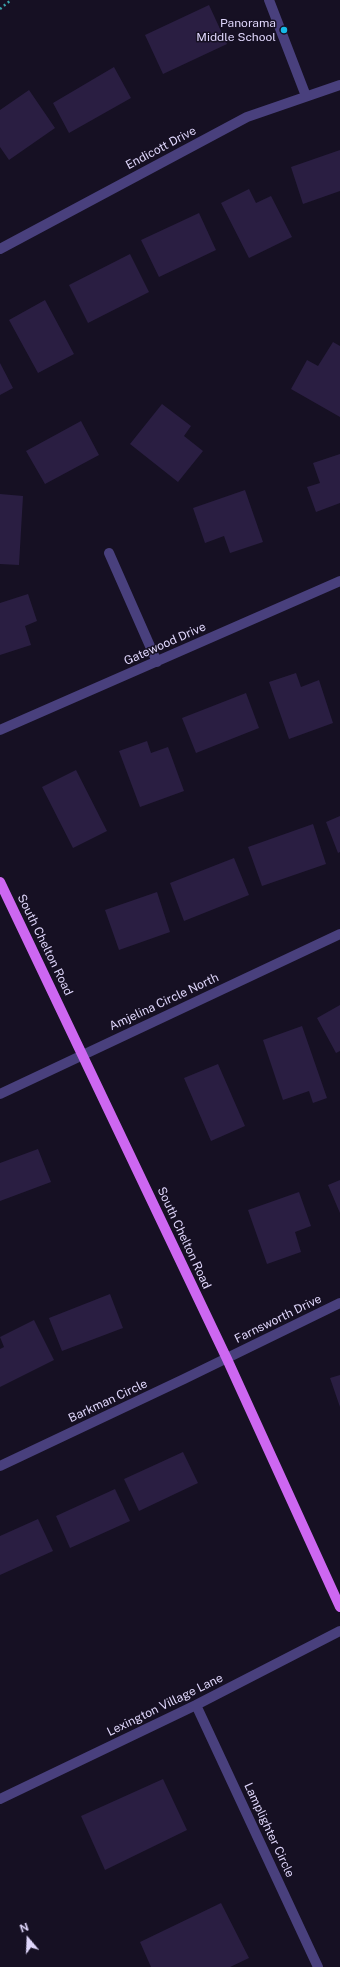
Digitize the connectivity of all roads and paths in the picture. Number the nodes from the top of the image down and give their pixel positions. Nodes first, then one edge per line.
1 (11, 0) edge
2 (269, 0) edge
3 (0, 9) edge
4 (340, 85) edge
5 (306, 96) junction
6 (0, 249) edge
7 (109, 553) dead end
8 (340, 581) edge
9 (156, 662) junction
10 (0, 730) edge
11 (0, 882) edge
12 (340, 934) edge
13 (83, 1055) junction
14 (0, 1094) edge
15 (340, 1303) edge
16 (227, 1359) junction
17 (0, 1466) edge
18 (340, 1607) edge
19 (340, 1631) edge
20 (196, 1705) junction
21 (0, 1799) edge
22 (318, 1967) edge

1 - 3 path
2 - 5 street
4 - 5 street, Endicott Drive
5 - 6 street, Endicott Drive
7 - 9 street
8 - 9 street, Gatewood Drive
9 - 10 street, Gatewood Drive
11 - 13 main road, South Chelton Road
12 - 13 street, Amjelina Circle North
13 - 14 street, Amjelina Circle North
13 - 16 main road, South Chelton Road
15 - 16 street, Farnsworth Drive
16 - 17 street, Barkman Circle
16 - 18 main road, South Chelton Road
19 - 20 street, Lexington Village Lane
20 - 21 street, Lexington Village Lane
20 - 22 street, Lamplighter Circle

